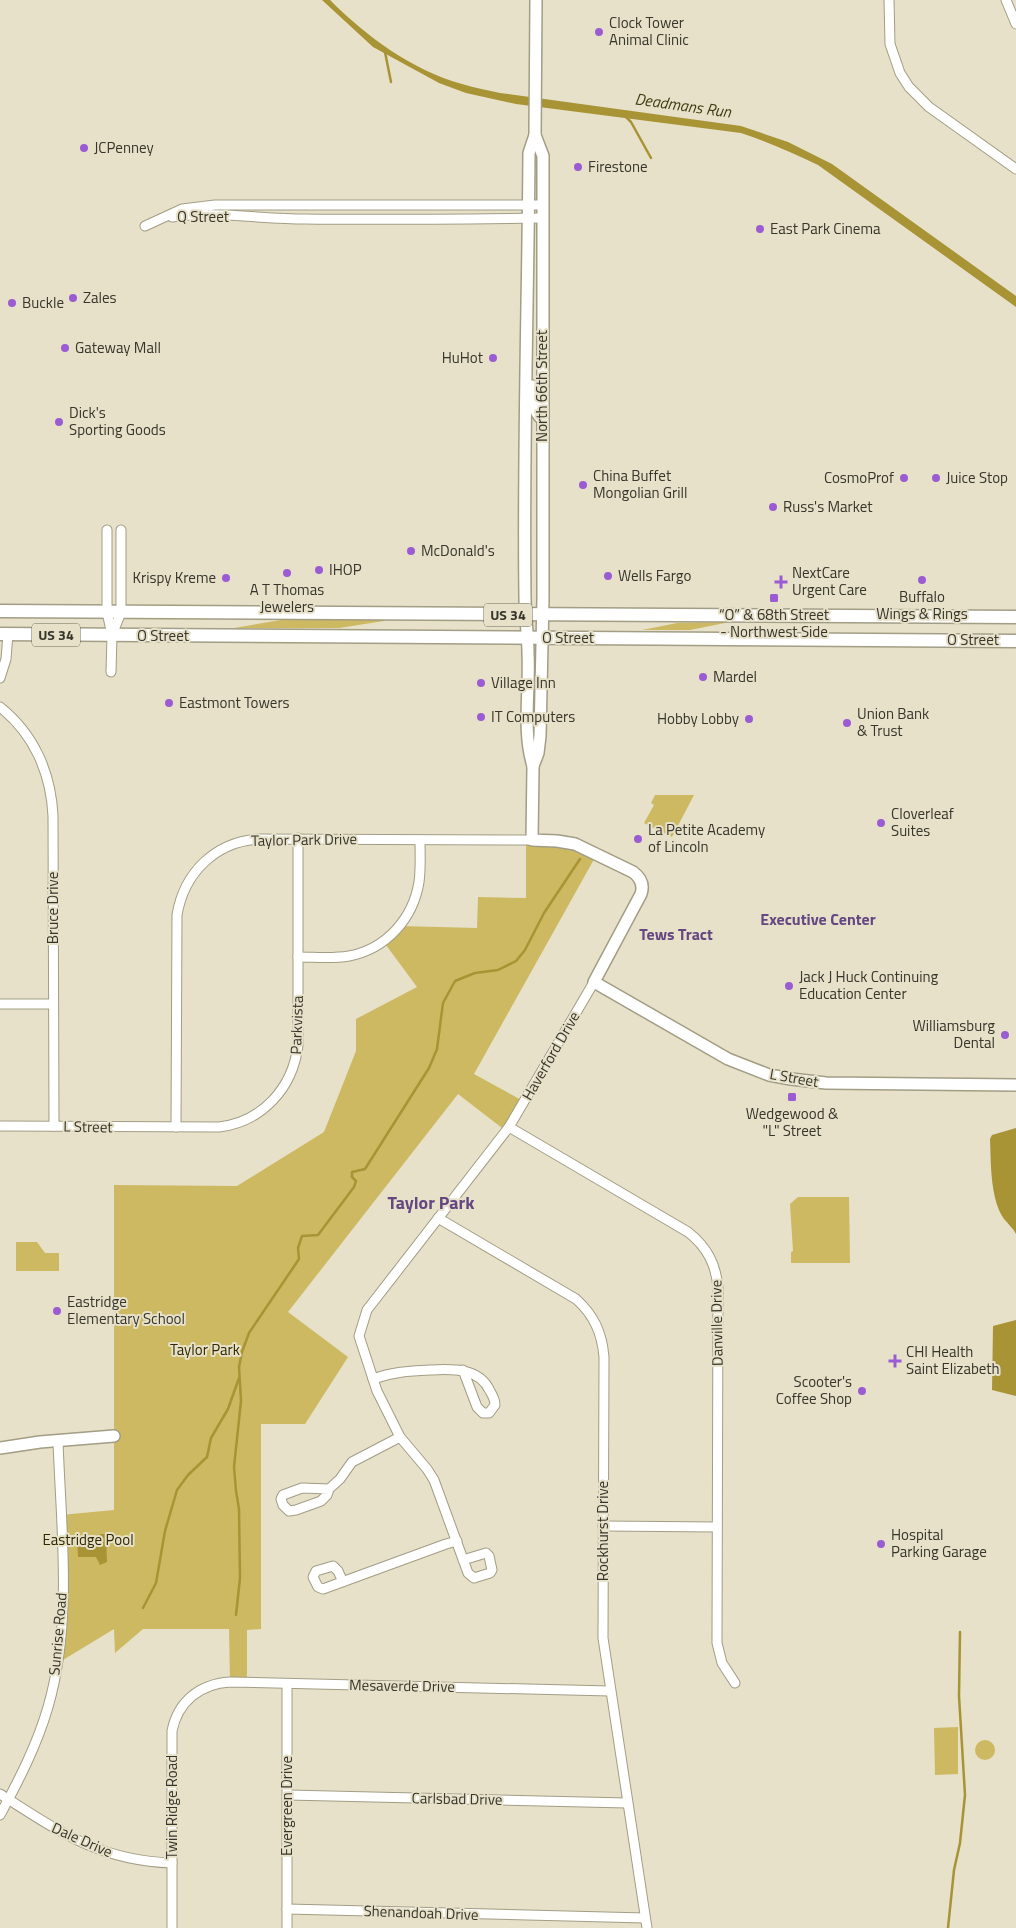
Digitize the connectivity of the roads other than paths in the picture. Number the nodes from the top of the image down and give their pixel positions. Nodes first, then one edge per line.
1 (536, 0) edge
2 (889, 0) edge
3 (1006, 0) edge
4 (1016, 24) edge
5 (535, 134) junction
6 (1016, 169) edge
7 (543, 205) junction
8 (528, 206) junction
9 (528, 218) junction
10 (543, 218) junction
11 (526, 342) junction
12 (542, 420) junction
13 (107, 530) dead end
14 (122, 530) dead end
15 (0, 611) edge
16 (107, 612) junction
17 (121, 612) junction
18 (526, 615) junction
19 (543, 615) junction
20 (1016, 617) edge
21 (4, 634) edge
22 (112, 635) junction
23 (527, 638) junction
24 (542, 638) junction
25 (1016, 641) edge
26 (112, 672) dead end
27 (0, 678) edge
28 (0, 707) edge
29 (534, 766) junction
30 (298, 838) junction
31 (420, 840) junction
32 (532, 840) junction
33 (641, 882) joint
34 (298, 957) junction
35 (594, 982) junction
36 (0, 1004) edge
37 (53, 1004) junction
38 (1016, 1085) edge
39 (0, 1126) edge
40 (54, 1126) junction
41 (176, 1127) junction
42 (509, 1127) junction
43 (438, 1218) junction
44 (463, 1370) junction
45 (373, 1379) junction
46 (114, 1436) dead end
47 (400, 1437) junction
48 (58, 1441) junction
49 (0, 1448) edge
50 (329, 1489) junction
51 (603, 1526) junction
52 (717, 1527) junction
53 (457, 1541) junction
54 (463, 1560) dead end
55 (343, 1582) dead end
56 (735, 1683) dead end
57 (287, 1684) junction
58 (610, 1691) junction
59 (196, 1693) joint
60 (0, 1794) edge
61 (288, 1795) junction
62 (8, 1800) junction
63 (628, 1803) junction
64 (0, 1815) edge
65 (172, 1864) junction
66 (287, 1909) junction
67 (645, 1918) junction
68 (172, 1928) edge
69 (288, 1928) edge
70 (647, 1928) edge

1 - 5 main road, North 66th Street
2 - 6 street
3 - 4 street
5 - 7 main road, North 66th Street
5 - 8 main road, North 66th Street
7 - 8 street, Q Street
7 - 10 main road, North 66th Street
8 - 9 main road, North 66th Street
8 - 9 street, Q Street
9 - 10 street, Q Street
9 - 11 main road, North 66th Street
10 - 12 main road, North 66th Street
11 - 12 main road
11 - 18 main road, North 66th Street
12 - 19 main road, North 66th Street
13 - 16 street
14 - 17 street
15 - 16 main road, O Street / US 34
16 - 17 main road, O Street / US 34
16 - 22 street
17 - 18 main road, O Street / US 34
17 - 22 street
18 - 19 main road, O Street / US 34
18 - 23 main road, North 66th Street
19 - 20 main road, O Street / US 34
19 - 24 main road, North 66th Street
21 - 22 main road, O Street / US 34
21 - 27 street
22 - 23 main road, O Street / US 34
22 - 26 street
23 - 24 main road, O Street / US 34
23 - 29 main road, North 66th Street
24 - 25 main road, O Street / US 34
24 - 29 main road, North 66th Street
28 - 37 street, Bruce Drive
29 - 32 main road
30 - 31 street, Taylor Park Drive
30 - 34 street, Parkvista
30 - 41 street, Taylor Park Drive
31 - 32 street, Taylor Park Drive
31 - 34 street
32 - 33 main road, Taylor Park Drive
33 - 35 main road, Haverford Drive
34 - 41 street, Parkvista
35 - 38 main road, L Street
35 - 42 street, Haverford Drive
36 - 37 street
37 - 40 street, Bruce Drive
39 - 40 street, L Street
40 - 41 street, L Street
42 - 43 street, Haverford Drive
42 - 52 street, Danville Drive
43 - 45 street, Haverford Drive
43 - 51 street, Rockhurst Drive
44 - 44 street
44 - 45 street
45 - 47 street
46 - 48 main road
47 - 50 street
47 - 53 street
48 - 49 main road
48 - 62 street, Sunrise Road
50 - 50 street
51 - 52 street
51 - 58 street, Rockhurst Drive
52 - 56 street, Danville Drive
53 - 54 street
53 - 55 street
57 - 58 street, Mesaverde Drive
57 - 59 street, Mesaverde Drive
57 - 61 street, Evergreen Drive
58 - 63 street, Rockhurst Drive
59 - 65 street, Twin Ridge Road
60 - 62 street, Dale Drive
61 - 63 street, Carlsbad Drive
61 - 66 street, Evergreen Drive
62 - 64 street, Sunrise Road
62 - 65 street, Dale Drive
63 - 67 street, Rockhurst Drive
65 - 68 street, Twin Ridge Road
66 - 67 street, Shenandoah Drive
66 - 69 street, Evergreen Drive
67 - 70 street, Rockhurst Drive

